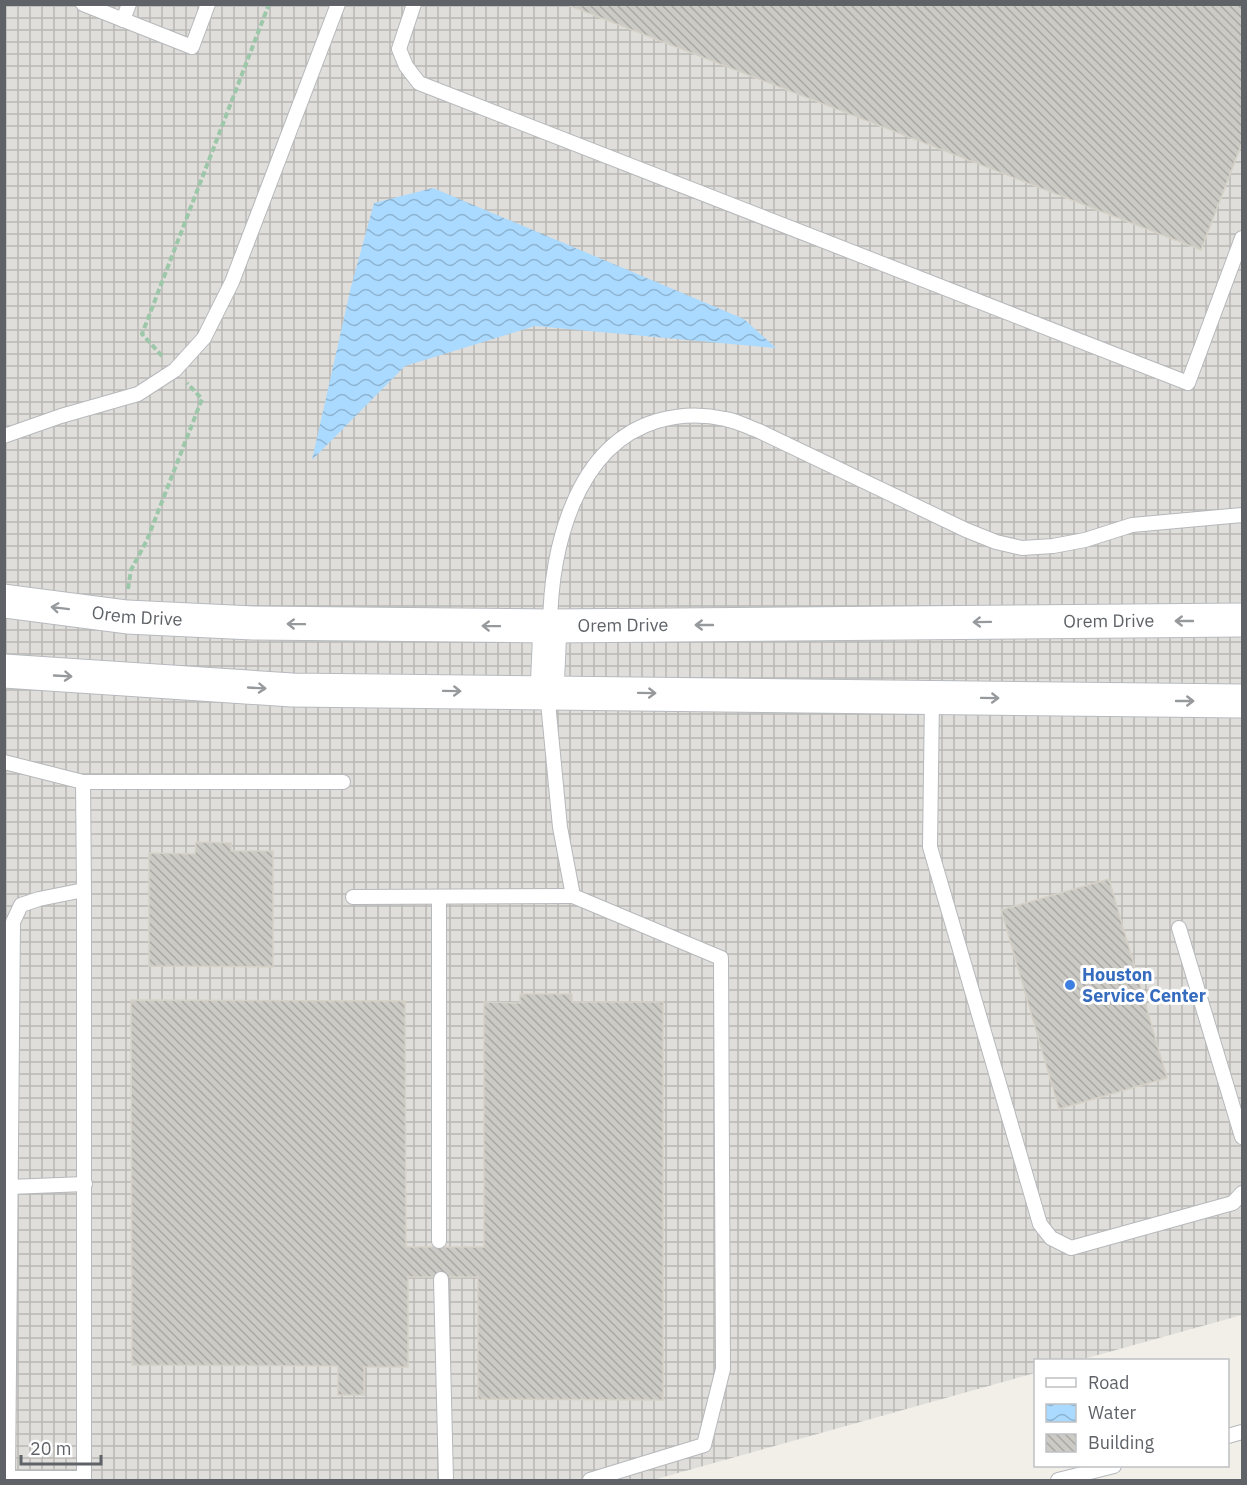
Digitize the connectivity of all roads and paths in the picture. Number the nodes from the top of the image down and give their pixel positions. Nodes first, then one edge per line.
1 (83, 4) edge
2 (129, 4) edge
3 (208, 4) edge
4 (269, 4) edge
5 (338, 4) edge
6 (414, 4) edge
7 (123, 20) junction
8 (1242, 238) edge
9 (175, 370) junction
10 (4, 436) edge
11 (1242, 515) edge
12 (4, 602) edge
13 (127, 617) junction
14 (1242, 620) edge
15 (550, 626) junction
16 (4, 671) edge
17 (547, 692) junction
18 (932, 697) junction
19 (1242, 701) edge
20 (4, 762) edge
21 (83, 782) junction
22 (343, 782) dead end
23 (84, 890) junction
24 (573, 896) junction
25 (353, 897) dead end
26 (439, 897) junction
27 (1179, 928) dead end
28 (1242, 1137) edge
29 (85, 1184) junction
30 (9, 1187) junction
31 (1242, 1193) edge
32 (440, 1241) dead end
33 (441, 1279) dead end
34 (1110, 1467) edge
35 (8, 1479) edge
36 (84, 1479) edge
37 (446, 1480) edge
38 (590, 1480) edge
39 (1058, 1480) edge

1 - 7 lane
2 - 7 lane
3 - 7 lane
4 - 9 path
5 - 9 lane
6 - 8 lane
9 - 10 lane
9 - 13 path
11 - 15 lane
13 -> 12 main road, Orem Drive
15 -> 13 main road, Orem Drive
14 -> 15 main road, Orem Drive
15 - 17 main road
16 -> 17 main road
17 -> 18 main road
17 - 24 lane
18 -> 19 main road
18 - 31 lane
20 - 21 lane
21 - 22 lane
21 - 23 lane
23 - 29 lane
23 - 30 lane
24 - 26 lane
24 - 38 lane
25 - 26 lane
26 - 32 lane
27 - 28 lane
29 - 30 lane
29 - 36 lane
30 - 35 lane
33 - 37 lane
34 - 39 lane
35 - 36 lane

